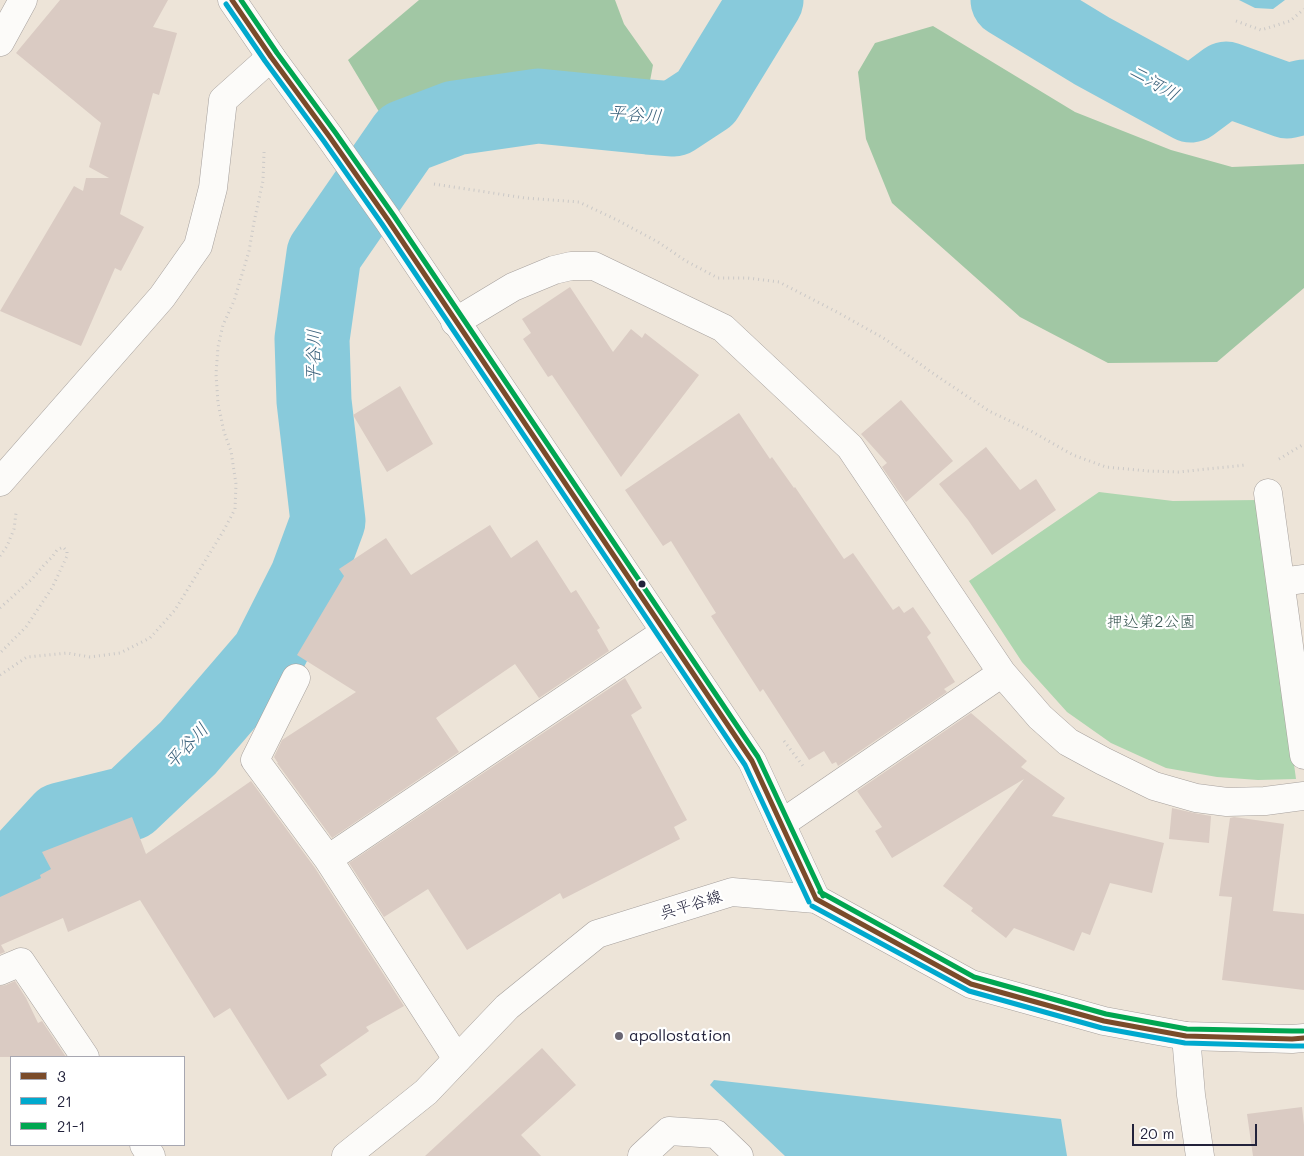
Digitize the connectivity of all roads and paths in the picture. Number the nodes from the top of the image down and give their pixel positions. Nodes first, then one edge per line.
1 (23, 0) edge
2 (232, 0) edge
3 (1304, 9) edge
4 (1236, 21) dead end
5 (0, 42) edge
6 (271, 57) junction
7 (264, 152) dead end
8 (434, 184) dead end
9 (455, 322) junction
10 (1304, 444) edge
11 (1276, 461) dead end
12 (1249, 464) dead end
13 (0, 482) edge
14 (1268, 493) dead end
15 (16, 509) dead end
16 (0, 556) edge
17 (1292, 580) edge
18 (0, 608) edge
19 (665, 632) junction
20 (0, 653) edge
21 (1002, 673) junction
22 (0, 675) edge
23 (296, 678) dead end
24 (1304, 755) edge
25 (1304, 796) edge
26 (781, 824) junction
27 (328, 859) junction
28 (816, 899) junction
29 (0, 971) edge
30 (1186, 1036) junction
31 (1304, 1038) edge
32 (84, 1056) edge
33 (457, 1059) junction
34 (346, 1156) edge
35 (642, 1156) edge
36 (738, 1156) edge
37 (1200, 1156) edge

1 - 5 street
2 - 6 street
3 - 4 path
6 - 9 street
6 - 13 street
7 - 22 path
8 - 12 path
9 - 19 street
9 - 21 street
10 - 11 path
14 - 17 street
15 - 16 path
17 - 24 street
18 - 20 path
19 - 26 street
19 - 27 street
21 - 25 street
21 - 26 street
23 - 27 street
26 - 28 street
27 - 33 street
28 - 30 street, 呉平谷線
28 - 33 street, 呉平谷線
29 - 32 street
30 - 31 street, 呉平谷線
30 - 37 street
33 - 34 street, 呉平谷線
35 - 36 street

